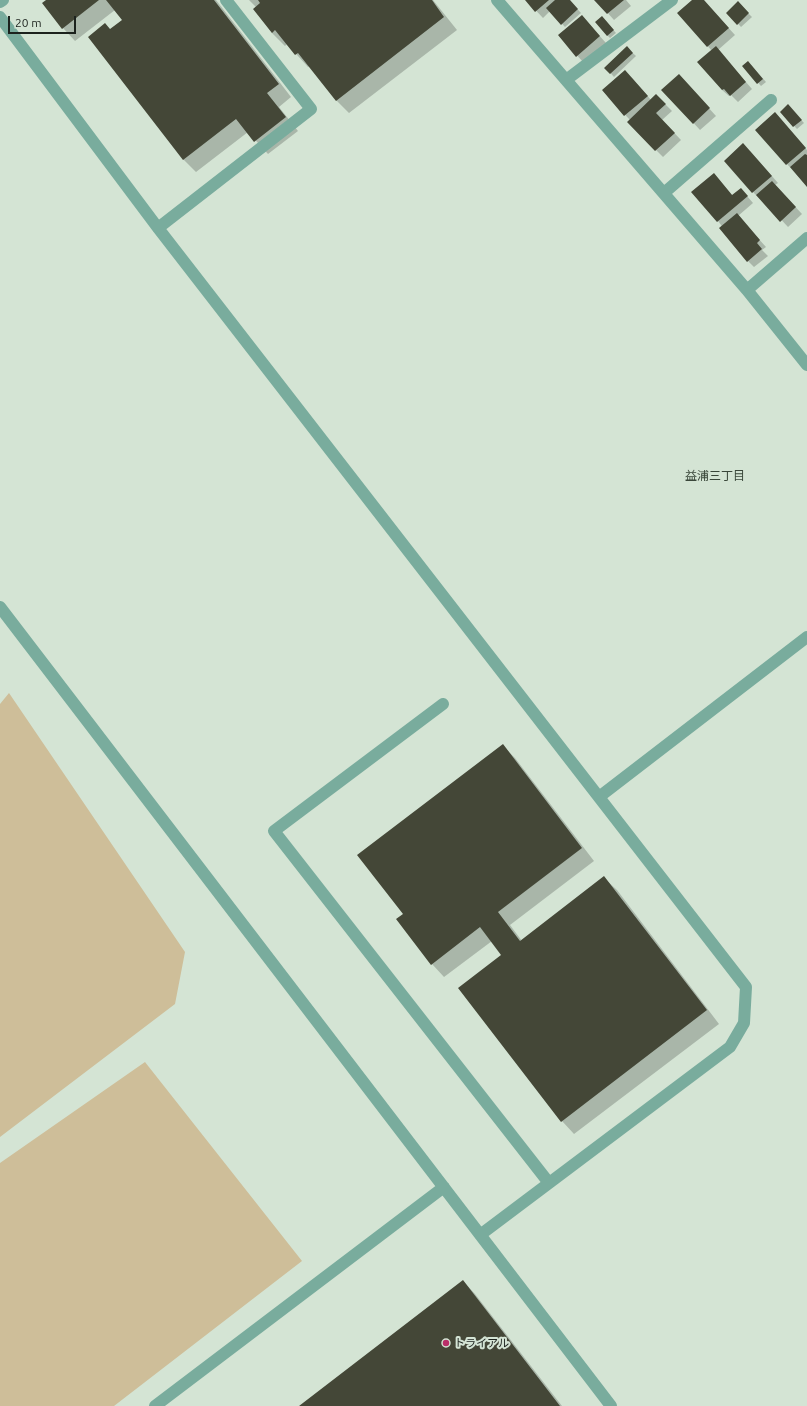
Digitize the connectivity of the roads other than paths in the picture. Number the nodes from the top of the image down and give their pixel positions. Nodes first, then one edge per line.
1 (3, 0) edge
2 (226, 0) edge
3 (497, 0) edge
4 (672, 0) edge
5 (0, 2) edge
6 (0, 17) edge
7 (566, 80) junction
8 (771, 100) dead end
9 (664, 193) junction
10 (158, 228) junction
11 (807, 238) edge
12 (747, 290) junction
13 (807, 365) edge
14 (0, 607) edge
15 (807, 637) edge
16 (443, 704) dead end
17 (599, 797) junction
18 (549, 1183) junction
19 (444, 1187) junction
20 (480, 1235) junction
21 (155, 1406) edge
22 (612, 1406) edge

1 - 5 street
2 - 10 street
3 - 7 street
4 - 7 street
6 - 10 street
7 - 9 street
8 - 9 street
9 - 12 street
10 - 17 street
11 - 12 street
12 - 13 street
14 - 19 street
15 - 17 street
16 - 18 street
17 - 18 street
18 - 20 street
19 - 20 street
19 - 21 street
20 - 22 street

